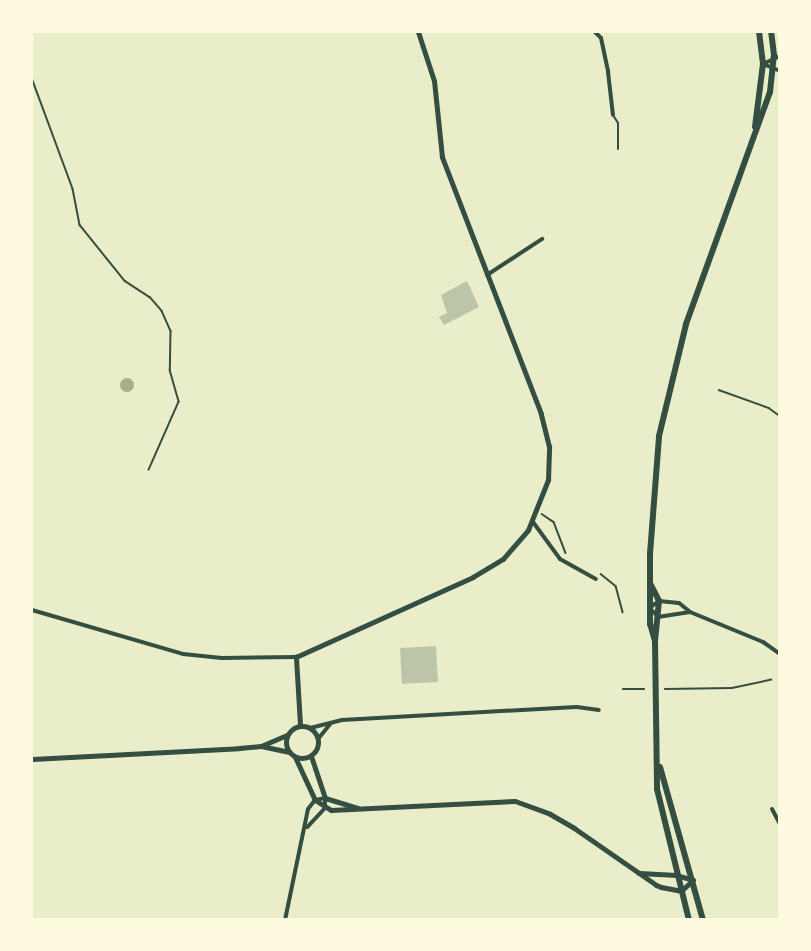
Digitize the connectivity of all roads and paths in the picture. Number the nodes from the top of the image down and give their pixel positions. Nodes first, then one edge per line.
1 (418, 32) edge
2 (595, 32) edge
3 (759, 32) edge
4 (771, 32) edge
5 (777, 56) edge
6 (763, 64) junction
7 (777, 71) edge
8 (32, 78) edge
9 (613, 115) joint
10 (754, 133) junction
11 (618, 149) dead end
12 (542, 239) dead end
13 (487, 275) junction
14 (718, 390) dead end
15 (780, 416) edge
16 (149, 470) dead end
17 (538, 512) junction
18 (533, 522) junction
19 (570, 557) dead end
20 (599, 573) dead end
21 (596, 579) dead end
22 (651, 585) junction
23 (659, 601) junction
24 (649, 608) junction
25 (32, 610) edge
26 (623, 612) dead end
27 (690, 612) junction
28 (659, 617) junction
29 (655, 641) junction
30 (780, 654) edge
31 (296, 657) junction
32 (771, 680) dead end
33 (623, 689) dead end
34 (644, 689) dead end
35 (665, 689) dead end
36 (599, 710) dead end
37 (330, 724) junction
38 (300, 725) junction
39 (310, 728) junction
40 (287, 735) junction
41 (318, 739) junction
42 (261, 746) junction
43 (289, 752) junction
44 (311, 756) junction
45 (295, 757) junction
46 (32, 759) edge
47 (659, 766) junction
48 (325, 798) junction
49 (315, 800) junction
50 (325, 808) junction
51 (360, 808) junction
52 (772, 809) dead end
53 (780, 824) edge
54 (307, 827) junction
55 (639, 873) junction
56 (677, 875) junction
57 (693, 880) junction
58 (681, 891) junction
59 (285, 920) edge
60 (689, 920) edge
61 (703, 920) edge

1 - 13 street
2 - 9 street
3 - 6 main road
4 - 5 main road
5 - 6 street
5 - 7 main road
6 - 7 street
6 - 10 main road
7 - 10 main road
8 - 16 path
9 - 11 lane
10 - 22 main road
12 - 13 street
13 - 17 street
14 - 15 path
17 - 18 street
17 - 19 path
18 - 21 street
18 - 31 street
20 - 26 path
22 - 23 main road
22 - 24 main road
23 - 24 street
23 - 27 street
23 - 28 main road
24 - 28 street
24 - 29 main road
25 - 31 street
27 - 28 street
27 - 30 street
28 - 29 main road
29 - 47 main road
31 - 38 street
32 - 35 path
33 - 34 path
36 - 37 street
37 - 39 street
37 - 41 street
38 - 39 main road
38 - 40 main road
39 - 41 main road
40 - 42 main road
40 - 43 main road
41 - 44 main road
42 - 43 main road
42 - 46 main road
43 - 45 main road
44 - 45 main road
44 - 48 main road
45 - 49 main road
47 - 56 main road
47 - 57 main road
48 - 49 street
48 - 50 street
48 - 51 main road
49 - 50 main road
49 - 54 street
50 - 51 main road
50 - 54 street
51 - 55 main road
52 - 53 street
54 - 59 street
55 - 56 main road
55 - 58 main road
56 - 57 main road
56 - 58 main road
57 - 58 main road
57 - 61 main road
58 - 60 main road

